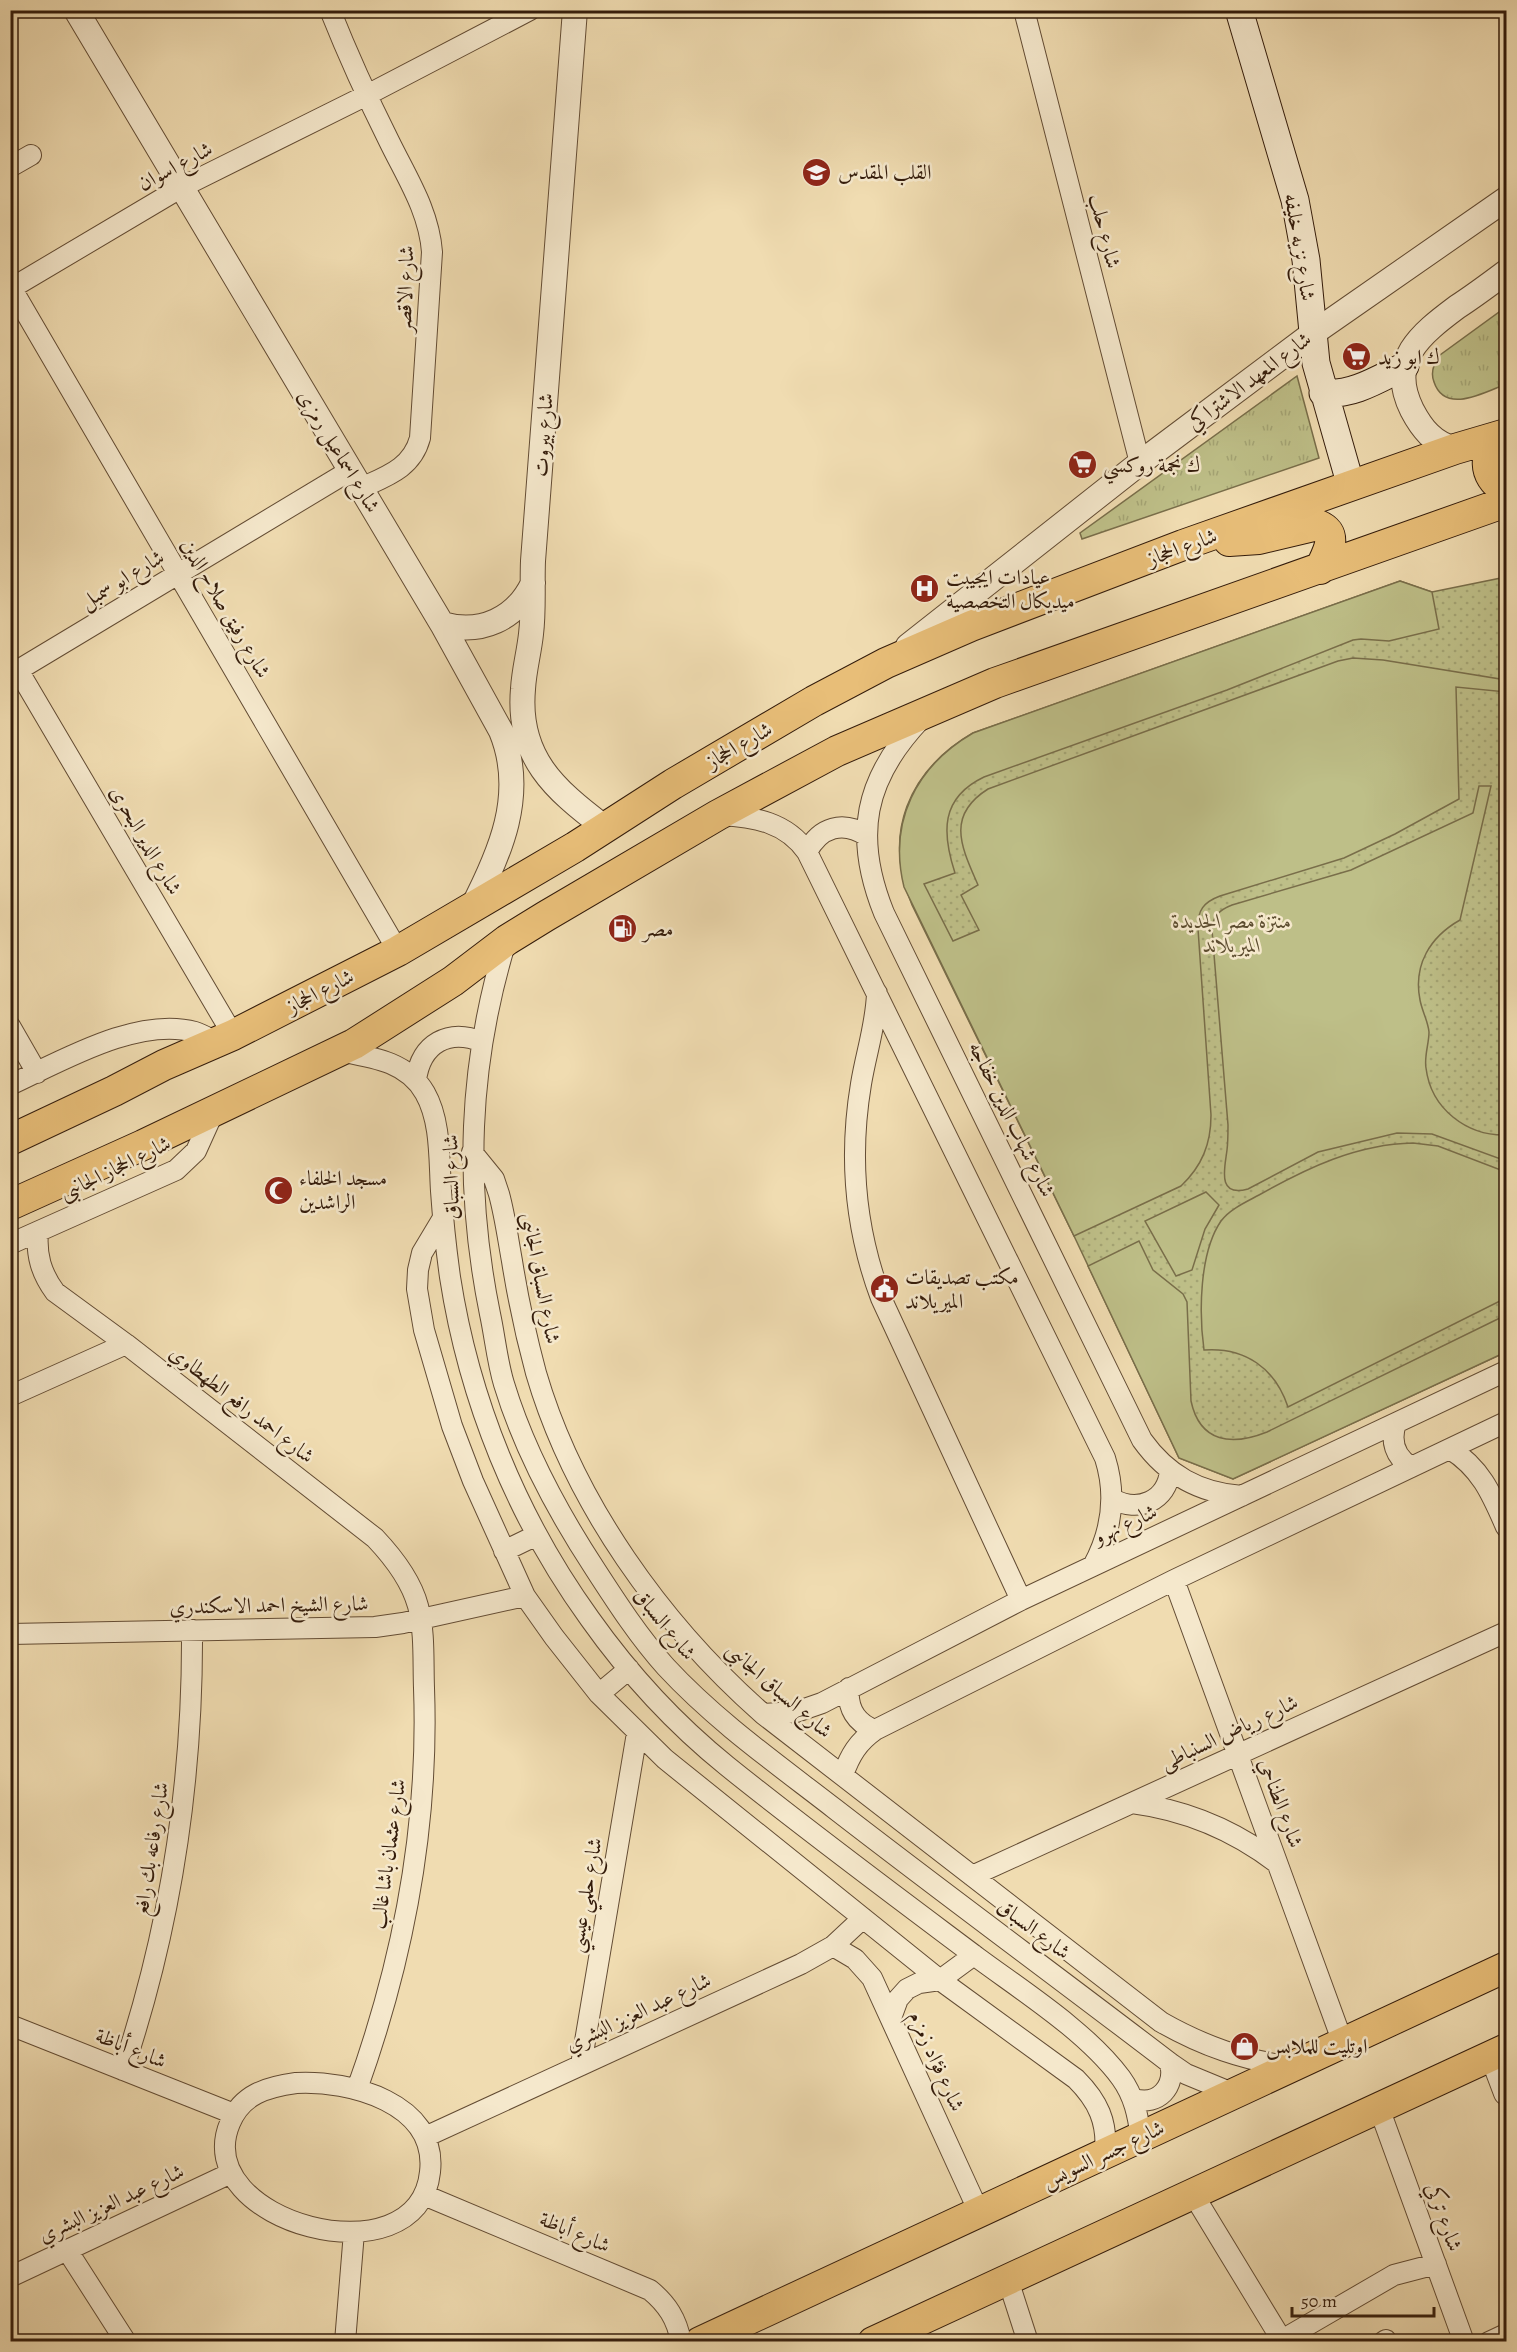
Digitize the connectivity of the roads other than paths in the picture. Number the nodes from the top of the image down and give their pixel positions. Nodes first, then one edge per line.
1 (76, 10) edge
2 (330, 10) edge
3 (530, 10) edge
4 (575, 10) edge
5 (1024, 10) edge
6 (1239, 10) edge
7 (367, 95) junction
8 (31, 155) dead end
9 (10, 167) edge
10 (182, 187) junction
11 (1506, 199) edge
12 (1506, 272) edge
13 (11, 289) edge
14 (1312, 334) junction
15 (1406, 366) junction
16 (1323, 393) junction
17 (1505, 435) edge
18 (1455, 449) junction
19 (1140, 463) junction
20 (356, 479) junction
21 (1351, 486) junction
22 (1506, 491) edge
23 (1506, 502) edge
24 (1204, 538) junction
25 (1320, 569) junction
26 (178, 574) junction
27 (533, 583) junction
28 (442, 624) junction
29 (886, 663) junction
30 (14, 672) edge
31 (928, 711) junction
32 (718, 815) junction
33 (604, 827) junction
34 (867, 836) junction
35 (807, 852) junction
36 (471, 910) junction
37 (507, 940) junction
38 (398, 951) junction
39 (877, 993) junction
40 (10, 1026) edge
41 (224, 1039) junction
42 (482, 1042) junction
43 (338, 1051) junction
44 (37, 1073) junction
45 (416, 1080) junction
46 (10, 1084) edge
47 (215, 1109) junction
48 (10, 1140) edge
49 (472, 1152) junction
50 (10, 1205) edge
51 (443, 1218) junction
52 (38, 1232) junction
53 (10, 1244) edge
54 (126, 1344) junction
55 (1506, 1371) edge
56 (10, 1396) edge
57 (1506, 1422) edge
58 (1396, 1423) junction
59 (1450, 1449) junction
60 (1411, 1467) junction
61 (1170, 1471) junction
62 (1242, 1496) junction
63 (1113, 1499) junction
64 (1506, 1527) edge
65 (537, 1535) junction
66 (504, 1551) junction
67 (1093, 1566) junction
68 (1174, 1580) junction
69 (525, 1596) junction
70 (1021, 1600) junction
71 (420, 1619) junction
72 (192, 1630) junction
73 (680, 1631) junction
74 (1506, 1632) edge
75 (10, 1634) edge
76 (652, 1651) junction
77 (629, 1669) junction
78 (849, 1688) junction
79 (599, 1694) junction
80 (763, 1714) junction
81 (875, 1730) junction
82 (637, 1733) junction
83 (1238, 1755) junction
84 (843, 1775) junction
85 (874, 1800) junction
86 (1132, 1803) junction
87 (854, 1823) junction
88 (1277, 1863) junction
89 (972, 1876) junction
90 (863, 1918) junction
91 (833, 1946) junction
92 (974, 1955) junction
93 (1506, 1967) edge
94 (940, 1980) junction
95 (1110, 1983) junction
96 (1093, 2004) junction
97 (891, 2018) junction
98 (10, 2025) edge
99 (1343, 2043) junction
100 (1499, 2053) edge
101 (1170, 2063) junction
102 (581, 2065) junction
103 (1291, 2067) junction
104 (123, 2070) junction
105 (357, 2089) junction
106 (1232, 2093) junction
107 (1506, 2093) edge
108 (1134, 2099) junction
109 (1379, 2108) junction
110 (234, 2114) junction
111 (425, 2137) junction
112 (1141, 2138) junction
113 (1105, 2154) junction
114 (231, 2173) junction
115 (1192, 2194) junction
116 (424, 2195) junction
117 (979, 2212) junction
118 (354, 2232) junction
119 (68, 2250) junction
120 (1436, 2264) junction
121 (10, 2277) edge
122 (1008, 2280) junction
123 (1506, 2334) edge
124 (1283, 2341) edge
125 (126, 2342) edge
126 (345, 2342) edge
127 (681, 2342) edge
128 (700, 2342) edge
129 (873, 2342) edge
130 (1028, 2342) edge
131 (1464, 2342) edge
132 (1489, 2342) edge

1 - 10 street, شارع اسماعيل رمزى
2 - 7 street, شارع الاقصر
3 - 7 street, شارع اسوان
4 - 27 street, شارع بيروت
5 - 19 street, شارع حلب
6 - 14 main road, شارع نزيه خليفه
7 - 10 street, شارع اسوان
7 - 20 street, شارع الاقصر
8 - 9 street
10 - 13 street, شارع اسوان
10 - 20 street, شارع اسماعيل رمزى
11 - 14 street, شارع المعهد الاشتراكي
12 - 15 street
13 - 26 street, شارع رفيق صلاح الدين
14 - 16 main road, شارع نزيه خليفه
14 - 19 street, شارع المعهد الاشتراكي
15 - 16 main road
15 - 18 street
16 - 21 main road, شارع نزيه خليفه
17 - 18 main road, شارع الحجاز
17 - 22 main road
18 - 21 main road, شارع الحجاز
19 - 29 street, شارع المعهد الاشتراكي
20 - 26 street, شارع ابو سمبل
20 - 28 street, شارع اسماعيل رمزى
21 - 24 main road, شارع الحجاز
23 - 25 main road
24 - 25 main road
24 - 29 main road, شارع الحجاز
25 - 31 main road
26 - 30 street, شارع ابو سمبل
26 - 38 street, شارع رفيق صلاح الدين
27 - 28 street
27 - 33 street, شارع بيروت
28 - 36 street, شارع اسماعيل رمزى
29 - 33 main road, شارع الحجاز
30 - 41 street, شارع الدير البحرى
31 - 32 main road
31 - 34 street, شارع شهاب الدين خفاجه
32 - 35 street
32 - 37 main road
33 - 36 main road, شارع الحجاز
34 - 35 street
34 - 61 street, شارع شهاب الدين خفاجه
35 - 39 street
36 - 38 main road, شارع الحجاز
37 - 42 street, شارع السباق
37 - 43 main road
38 - 41 main road, شارع الحجاز
39 - 63 street
39 - 70 street
40 - 44 street
41 - 44 street
41 - 48 main road, شارع الحجاز
42 - 45 street
42 - 49 street, شارع السباق
43 - 45 street, شارع السباق
43 - 47 main road
44 - 46 street
45 - 51 street, شارع السباق
47 - 50 main road
47 - 52 street, شارع الحجاز الجانبى
49 - 73 street, شارع السباق الجانبى
49 - 76 street, شارع السباق
51 - 65 street, شارع السباق
51 - 66 street
52 - 53 street, شارع الحجاز الجانبى
52 - 54 street, شارع احمد رافع الطهطاوي
54 - 56 street
54 - 71 street, شارع احمد رافع الطهطاوي
55 - 58 street, شارع نهرو
57 - 59 street
58 - 60 street
58 - 62 street, شارع نهرو
59 - 60 street
59 - 64 street
60 - 68 street
61 - 62 street, شارع شهاب الدين خفاجه
61 - 63 street
62 - 67 street, شارع نهرو
63 - 67 street
65 - 66 street
65 - 77 street, شارع السباق
66 - 69 street
67 - 70 street, شارع نهرو
68 - 81 street
68 - 83 street, شارع الطناحي
69 - 71 street, شارع الشيخ احمد الاسكندري
69 - 79 street
70 - 78 street, شارع نهرو
71 - 72 street, شارع الشيخ احمد الاسكندري
71 - 105 street, شارع عثمان باشا غالب
72 - 75 street, شارع الشيخ احمد الاسكندري
72 - 104 street, شارع رفاعه بك رافع
73 - 76 street
73 - 80 street, شارع السباق الجانبى
74 - 83 street, شارع رياض السنباطى
76 - 87 street, شارع السباق
77 - 79 street
77 - 92 street, شارع السباق
78 - 80 street, شارع نهرو
78 - 81 street
79 - 82 street
80 - 84 street, شارع السباق الجانبى
81 - 84 street
82 - 90 street
82 - 102 street, شارع حلمي عيسي
83 - 86 street, شارع رياض السنباطى
83 - 88 street, شارع الطناحي
84 - 85 street, شارع السباق الجانبى
85 - 87 street
85 - 89 street, شارع السباق الجانبى
86 - 88 street
86 - 89 street, شارع رياض السنباطى
87 - 96 street, شارع السباق
88 - 99 street, شارع الطناحي
89 - 95 street, شارع السباق الجانبى
90 - 91 street, شارع عبد العزيز البشري
90 - 94 street
91 - 97 street, شارع فؤاد زمزم
91 - 102 street, شارع عبد العزيز البشري
92 - 94 street
92 - 108 street, شارع السباق
93 - 99 main road, شارع جسر السويس
94 - 97 street
94 - 113 street
95 - 96 street
95 - 103 street, شارع السباق الجانبى
96 - 101 street, شارع السباق
97 - 117 street, شارع فؤاد زمزم
98 - 104 street, شارع أباظة
99 - 103 main road, شارع جسر السويس
100 - 107 street
100 - 109 main road
101 - 106 street, شارع السباق
101 - 108 street
102 - 111 street, شارع عبد العزيز البشري
103 - 106 main road, شارع جسر السويس
104 - 110 street, شارع أباظة
105 - 110 street
105 - 111 street
106 - 112 main road, شارع جسر السويس
108 - 112 street, شارع السباق
109 - 115 main road
109 - 120 street, شارع تركي
110 - 114 street
111 - 116 street
112 - 113 main road, شارع جسر السويس
113 - 117 main road, شارع جسر السويس
114 - 118 street
114 - 119 street, شارع عبد العزيز البشري
115 - 122 main road
115 - 124 street
116 - 118 street
116 - 127 street, شارع أباظة
117 - 128 main road, شارع جسر السويس
118 - 126 street
119 - 121 street, شارع عبد العزيز البشري
119 - 125 street
120 - 124 street
120 - 131 street, شارع تركي
122 - 129 main road
122 - 130 street
123 - 132 street

